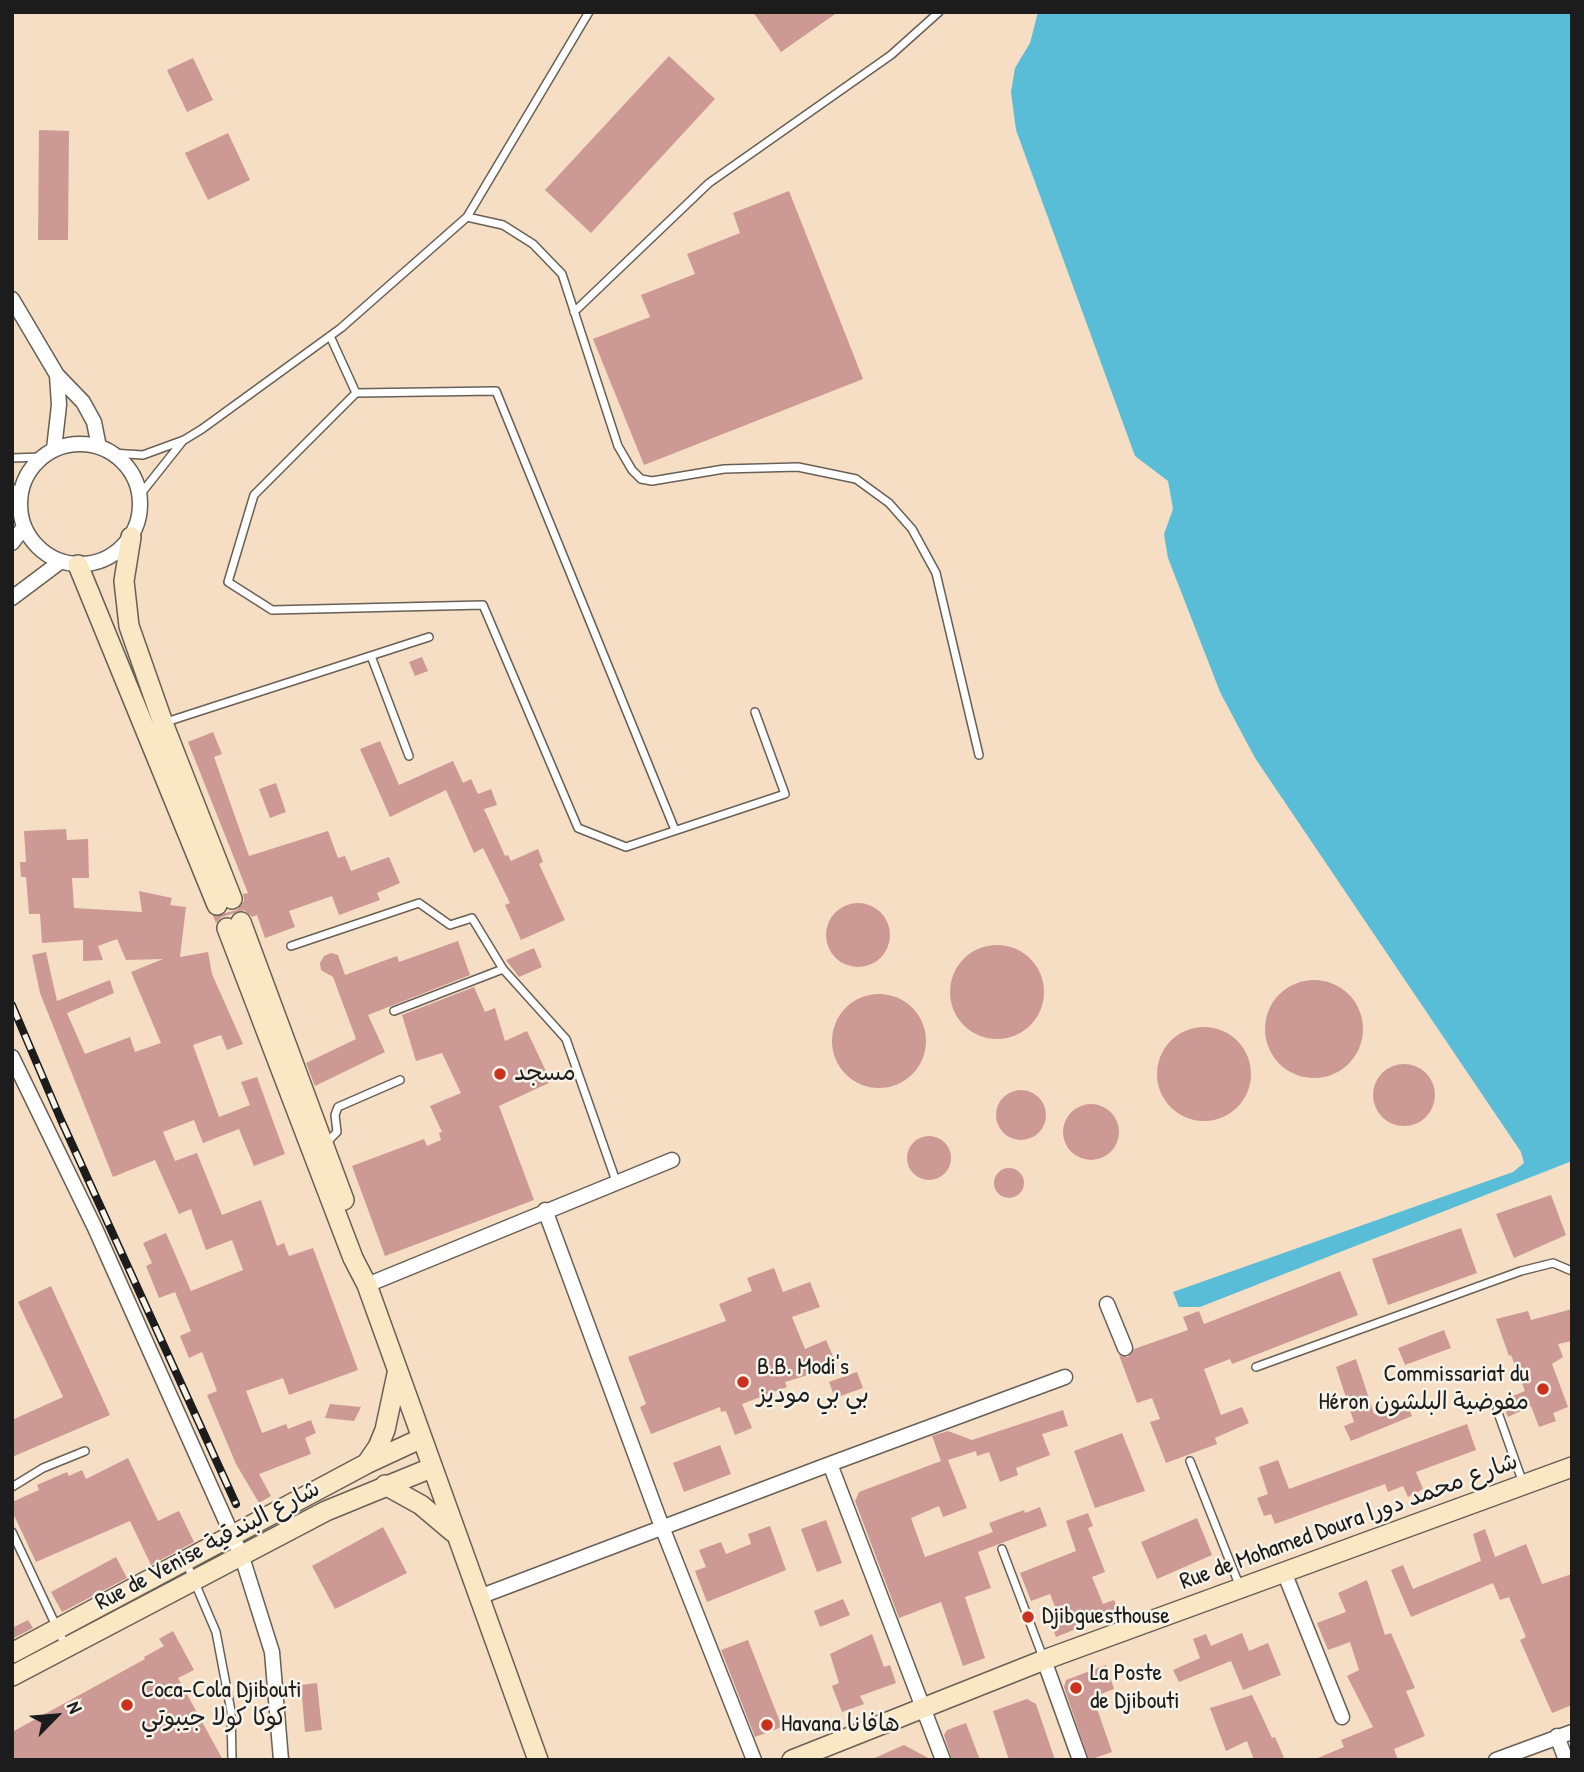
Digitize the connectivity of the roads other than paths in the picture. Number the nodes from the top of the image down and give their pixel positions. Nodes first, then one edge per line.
1 (589, 12) edge
2 (939, 12) edge
3 (467, 217) junction
4 (12, 299) edge
5 (574, 312) junction
6 (330, 336) junction
7 (57, 375) junction
8 (356, 393) junction
9 (184, 440) junction
10 (105, 450) junction
11 (48, 453) junction
12 (12, 458) edge
13 (16, 492) edge
14 (139, 496) junction
15 (24, 527) junction
16 (131, 537) junction
17 (12, 543) edge
18 (69, 563) junction
19 (12, 598) edge
20 (429, 637) dead end
21 (371, 656) junction
22 (755, 712) dead end
23 (163, 723) junction
24 (409, 755) dead end
25 (979, 755) dead end
26 (675, 830) junction
27 (234, 925) dead end
28 (291, 946) dead end
29 (503, 969) junction
30 (394, 1011) dead end
31 (12, 1058) edge
32 (286, 1064) junction
33 (400, 1080) dead end
34 (324, 1145) junction
35 (672, 1160) dead end
36 (616, 1181) junction
37 (545, 1210) junction
38 (1572, 1271) edge
39 (366, 1283) junction
40 (1107, 1304) dead end
41 (1125, 1348) dead end
42 (1256, 1367) dead end
43 (398, 1373) junction
44 (1065, 1377) dead end
45 (1497, 1410) dead end
46 (420, 1439) junction
47 (85, 1451) dead end
48 (1190, 1461) dead end
49 (366, 1464) junction
50 (830, 1464) junction
51 (1572, 1467) edge
52 (431, 1468) junction
53 (1523, 1484) junction
54 (385, 1486) junction
55 (12, 1487) edge
56 (662, 1527) junction
57 (12, 1531) edge
58 (456, 1535) junction
59 (233, 1536) junction
60 (1002, 1549) dead end
61 (242, 1557) junction
62 (186, 1562) junction
63 (1284, 1572) junction
64 (193, 1580) junction
65 (1240, 1588) junction
66 (478, 1597) junction
67 (57, 1630) junction
68 (66, 1648) junction
69 (12, 1653) edge
70 (1044, 1660) junction
71 (12, 1676) edge
72 (923, 1706) junction
73 (1342, 1717) dead end
74 (1564, 1734) edge
75 (232, 1760) edge
76 (281, 1760) edge
77 (538, 1760) edge
78 (754, 1760) edge
79 (792, 1760) edge
80 (943, 1760) edge
81 (1080, 1760) edge
82 (1496, 1760) edge
83 (1566, 1760) edge

1 - 3 lane
2 - 5 lane
3 - 5 lane
3 - 6 lane
4 - 7 street
5 - 25 lane
6 - 8 lane
6 - 9 lane
7 - 10 street
7 - 11 street
8 - 26 lane
8 - 26 lane
9 - 10 lane
9 - 14 lane
10 - 11 street
10 - 14 street
11 - 12 lane
11 - 13 street
13 - 15 street
14 - 16 street
15 - 17 street
15 - 18 street
16 - 18 street
16 - 23 main road
18 - 19 street
18 - 23 main road
20 - 21 lane
21 - 23 lane
21 - 24 lane
22 - 26 lane
27 - 32 main road
28 - 29 lane
29 - 30 lane
29 - 36 lane
31 - 59 street
32 - 34 main road
32 - 39 main road
33 - 34 lane
34 - 39 main road
35 - 36 street
36 - 37 street
37 - 39 street
37 - 56 street
38 - 42 lane
39 - 43 main road
40 - 41 street
43 - 46 main road
43 - 49 main road
44 - 50 street
45 - 53 lane
46 - 49 main road, Rue de Venise شارع البندقية
46 - 52 main road
47 - 55 lane
48 - 65 lane
49 - 59 main road, Rue de Venise شارع البندقية
50 - 56 street
50 - 72 street
51 - 53 main road, Rue de Mohamed Doura شارع محمد دورا
52 - 54 main road, Rue de Venise شارع البندقية
52 - 58 main road
53 - 63 main road, Rue de Mohamed Doura شارع محمد دورا
54 - 58 main road
54 - 61 main road, Rue de Venise شارع البندقية
56 - 66 street
56 - 78 street
57 - 67 lane
58 - 66 main road
59 - 61 street
59 - 62 main road, Rue de Venise شارع البندقية
60 - 70 lane
61 - 64 main road, Rue de Venise شارع البندقية
61 - 76 street
62 - 64 lane
62 - 67 main road, Rue de Venise شارع البندقية
63 - 65 main road, Rue de Mohamed Doura شارع محمد دورا
63 - 73 street
64 - 68 main road, Rue de Venise شارع البندقية
64 - 75 lane
65 - 70 main road, Rue de Mohamed Doura شارع محمد دورا
66 - 77 main road
67 - 68 lane
67 - 69 main road, Rue de Venise شارع البندقية
68 - 71 main road, Rue de Venise شارع البندقية
70 - 72 main road, Rue de Mohamed Doura شارع محمد دورا
70 - 81 street
72 - 79 main road, Rue de Mohamed Doura شارع محمد دورا
72 - 80 street
74 - 82 street
74 - 83 street

